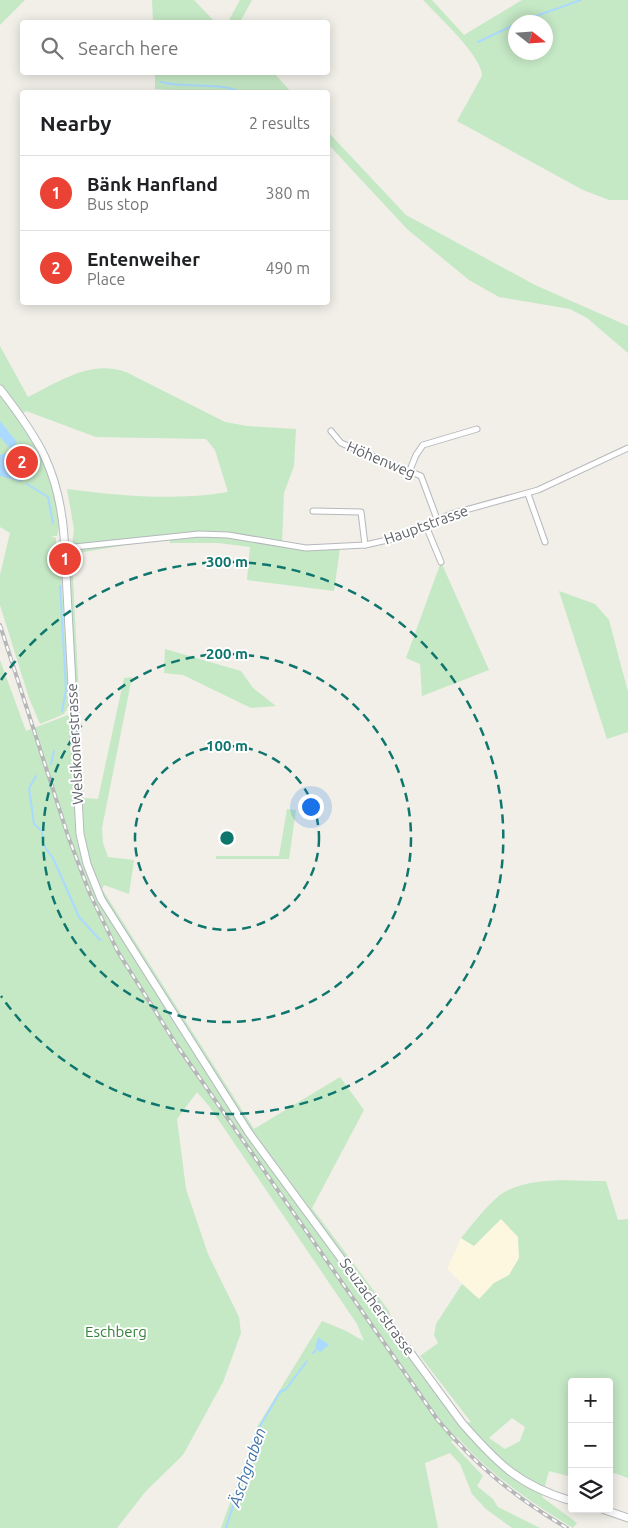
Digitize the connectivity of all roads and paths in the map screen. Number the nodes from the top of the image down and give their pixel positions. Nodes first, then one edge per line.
1 (0, 389) edge
2 (477, 429) dead end
3 (331, 431) dead end
4 (628, 448) edge
5 (410, 470) junction
6 (528, 494) junction
7 (313, 510) dead end
8 (437, 519) junction
9 (426, 526) junction
10 (544, 542) dead end
11 (365, 545) junction
12 (65, 548) junction
13 (441, 562) dead end
14 (214, 1079) joint
15 (568, 1499) edge
16 (613, 1513) edge
17 (628, 1518) edge

1 - 12 main road, Welsikonerstrasse
2 - 5 street
3 - 5 street, Höhenweg
4 - 6 street, Hauptstrasse
5 - 8 street, Höhenweg
6 - 8 street, Hauptstrasse
6 - 10 street
7 - 11 street
8 - 9 street, Hauptstrasse
9 - 11 street, Hauptstrasse
9 - 13 street
11 - 12 street, Hauptstrasse
12 - 14 main road, Welsikonerstrasse
14 - 15 main road, Seuzacherstrasse
16 - 17 main road

